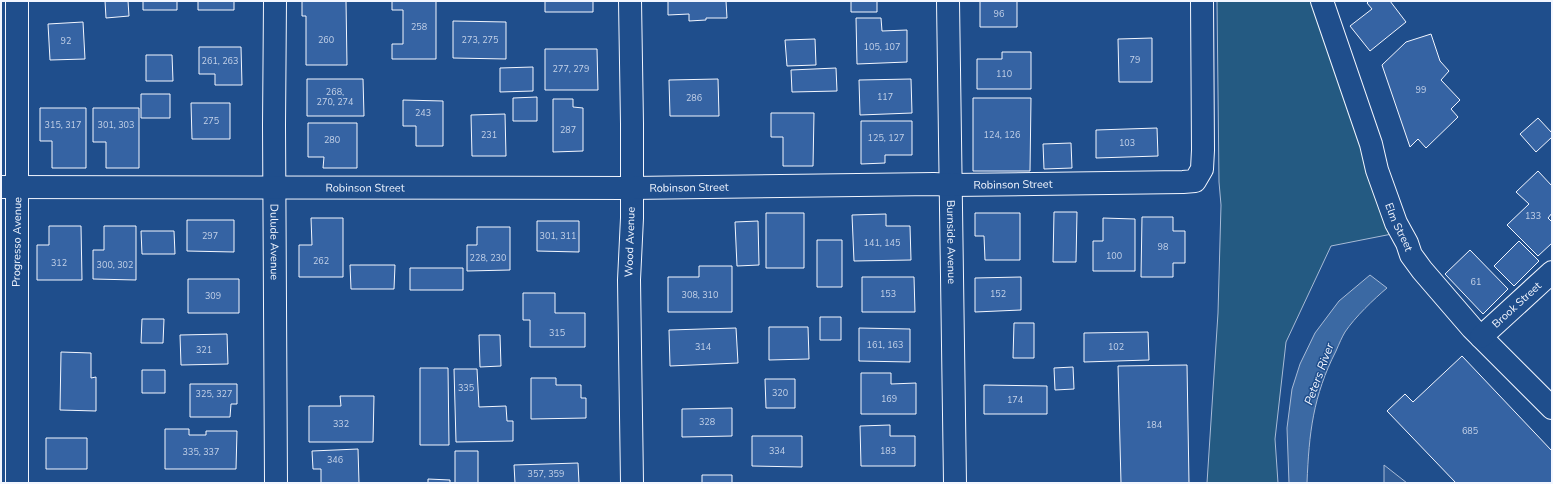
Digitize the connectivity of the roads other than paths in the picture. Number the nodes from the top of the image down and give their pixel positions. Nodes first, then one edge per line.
1 (17, 1) edge
2 (275, 1) edge
3 (630, 1) edge
4 (948, 1) edge
5 (1202, 1) edge
6 (1322, 1) edge
7 (951, 185) junction
8 (9, 187) edge
9 (275, 188) junction
10 (631, 188) junction
11 (1552, 272) edge
12 (1481, 337) junction
13 (1552, 408) edge
14 (17, 483) edge
15 (276, 483) edge
16 (632, 483) edge
17 (955, 483) edge

1 - 8 street, Progresso Avenue
2 - 9 street, Dulude Avenue
3 - 10 street, Wood Avenue
4 - 7 street, Burnside Avenue
5 - 7 street, Robinson Street
6 - 12 street, Elm Street
7 - 10 street, Robinson Street
7 - 17 street, Burnside Avenue
8 - 9 street, Robinson Street
8 - 14 street, Progresso Avenue
9 - 10 street, Robinson Street
9 - 15 street, Dulude Avenue
10 - 16 street, Wood Avenue
11 - 12 street, Brook Street
12 - 13 street, Elm Street

